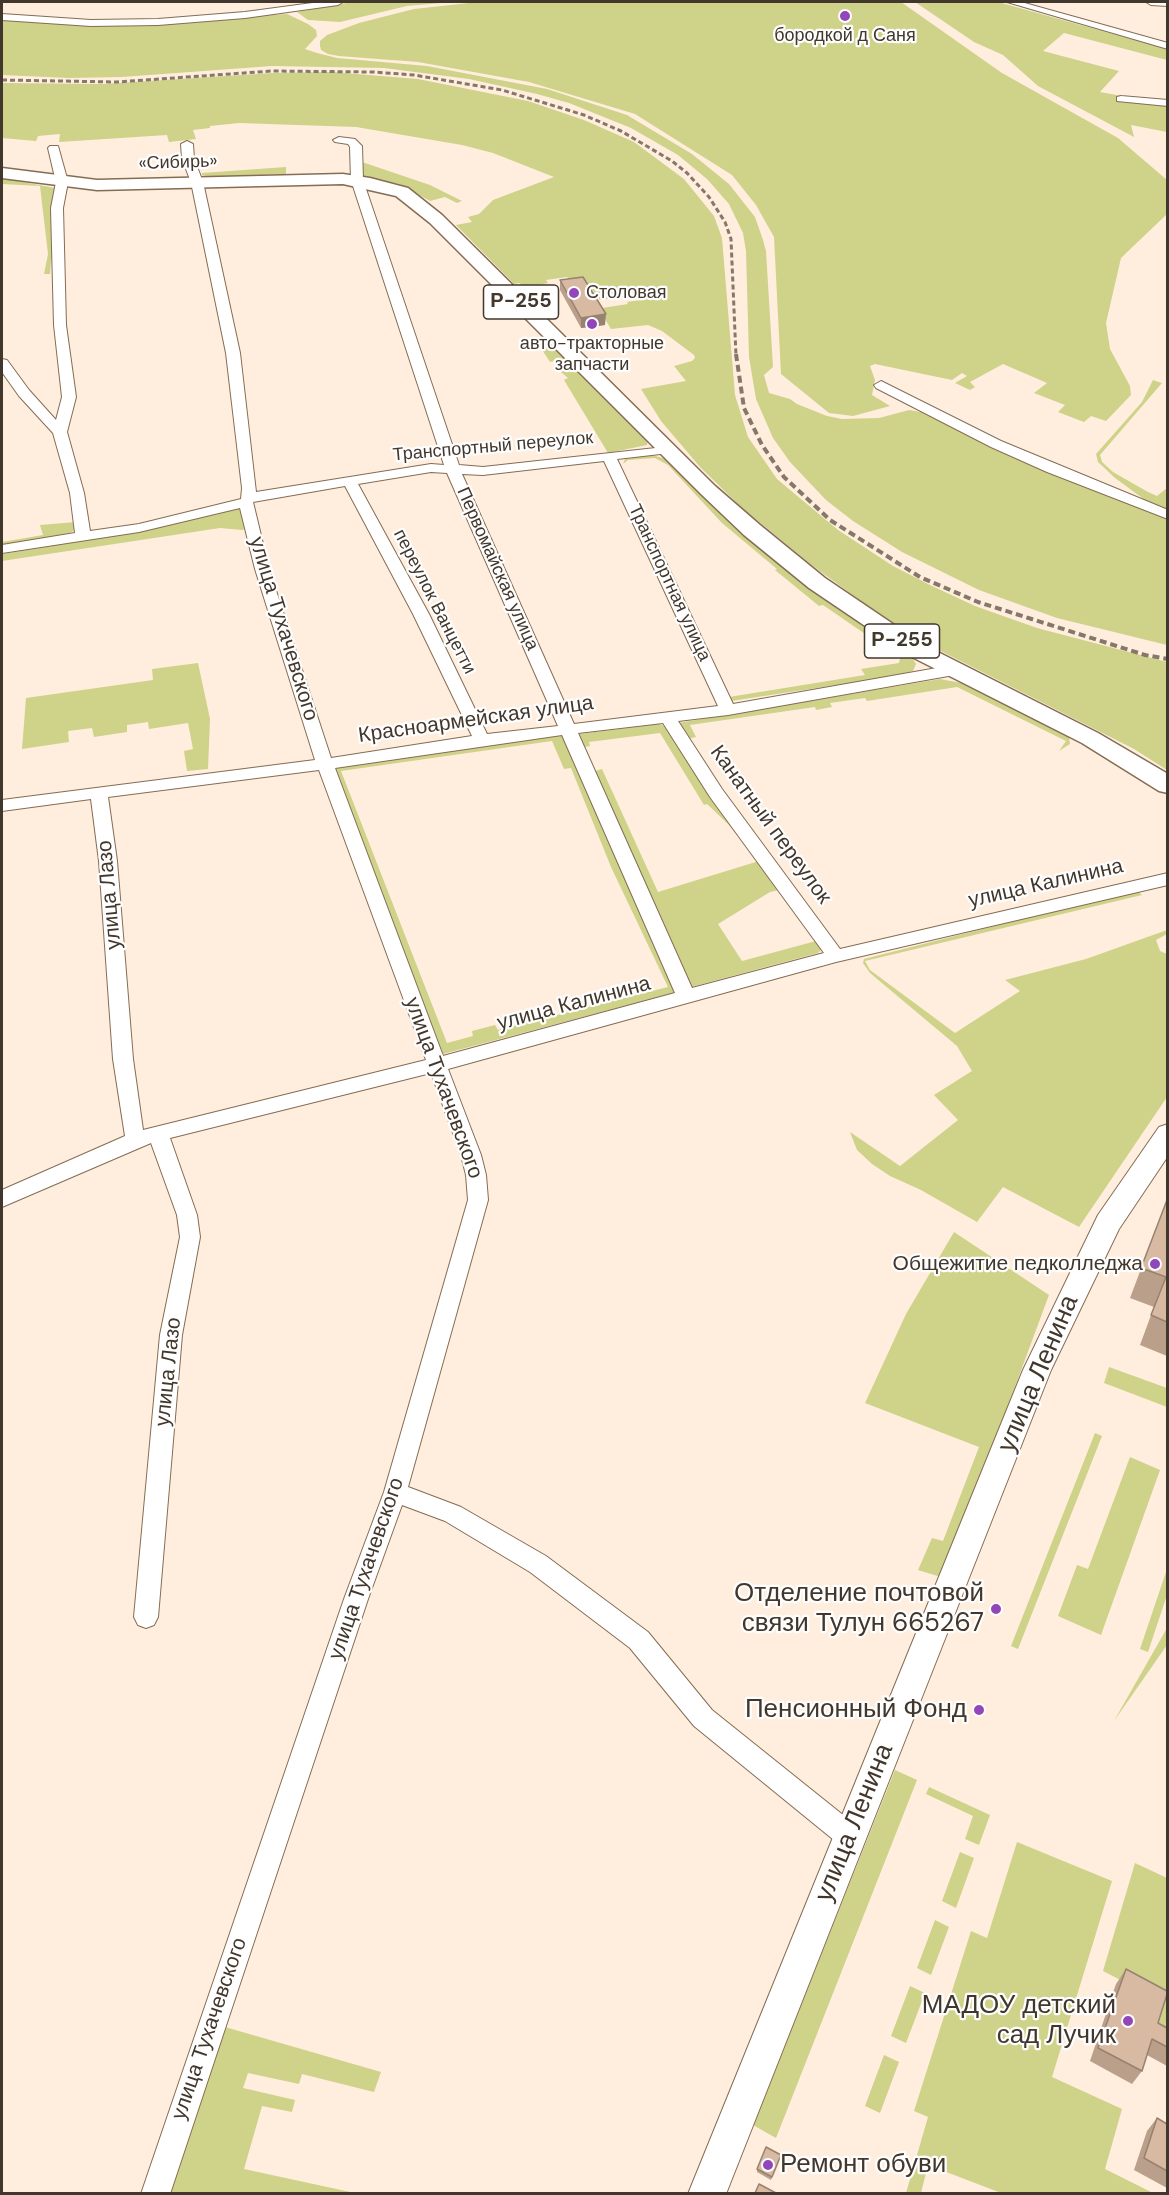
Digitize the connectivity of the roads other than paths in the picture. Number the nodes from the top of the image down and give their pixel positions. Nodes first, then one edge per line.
1 (338, 2) edge
2 (1012, 2) edge
3 (1151, 2) edge
4 (1167, 3) edge
5 (2, 18) edge
6 (1167, 46) edge
7 (1120, 99) dead end
8 (1167, 103) edge
9 (339, 140) dead end
10 (187, 144) dead end
11 (54, 148) dead end
12 (2, 173) edge
13 (357, 180) junction
14 (62, 182) junction
15 (197, 182) junction
16 (2, 363) edge
17 (881, 385) dead end
18 (60, 432) junction
19 (669, 449) junction
20 (609, 457) junction
21 (453, 470) junction
22 (350, 482) junction
23 (247, 499) junction
24 (1167, 515) edge
25 (83, 537) junction
26 (2, 549) edge
27 (954, 670) junction
28 (728, 710) junction
29 (668, 718) junction
30 (568, 730) junction
31 (482, 740) junction
32 (325, 764) junction
33 (1167, 785) edge
34 (99, 792) junction
35 (2, 805) edge
36 (1167, 879) edge
37 (836, 956) junction
38 (686, 996) junction
39 (435, 1065) junction
40 (158, 1133) junction
41 (1167, 1134) edge
42 (135, 1140) junction
43 (2, 1199) edge
44 (395, 1492) junction
45 (147, 1617) dead end
46 (849, 1836) junction
47 (154, 2193) edge
48 (707, 2193) edge

1 - 5 street
2 - 6 street
3 - 4 street
7 - 8 street
9 - 13 street, Первомайская улица
10 - 15 street, улица Тухачевского
11 - 14 street
12 - 14 highway, «Сибирь» / Р-255
13 - 15 highway, «Сибирь» / Р-255
13 - 19 highway, Р-255
13 - 21 street, Первомайская улица
14 - 15 highway, «Сибирь» / Р-255
14 - 18 street
15 - 23 street, улица Тухачевского
16 - 18 street
17 - 24 street
18 - 25 street
19 - 20 street, Транспортный переулок
19 - 27 highway, Р-255
20 - 21 street, Транспортный переулок
20 - 28 street, Транспортная улица
21 - 22 street, Транспортный переулок
21 - 30 street, Первомайская улица
22 - 23 street, Транспортный переулок
22 - 31 street, переулок Ванцетти
23 - 25 street, Транспортный переулок
23 - 32 street, улица Тухачевского
25 - 26 street, Транспортный переулок
27 - 28 street, Красноармейская улица
27 - 33 highway, Р-255
28 - 29 street, Красноармейская улица
29 - 30 street, Красноармейская улица
29 - 37 street, Канатный переулок
30 - 31 street, Красноармейская улица
30 - 38 street, Первомайская улица
31 - 32 street, Красноармейская улица
32 - 34 street, Красноармейская улица
32 - 39 street, улица Тухачевского
34 - 35 street, Красноармейская улица
34 - 42 street, улица Лазо
36 - 37 street, улица Калинина
37 - 38 street, улица Калинина
38 - 39 street, улица Калинина
39 - 40 street, улица Калинина
39 - 44 street, улица Тухачевского
40 - 42 street, улица Калинина
40 - 45 street, улица Лазо
41 - 46 main road, улица Ленина
42 - 43 street, улица Калинина
44 - 46 street
44 - 47 street, улица Тухачевского
46 - 48 main road, улица Ленина

